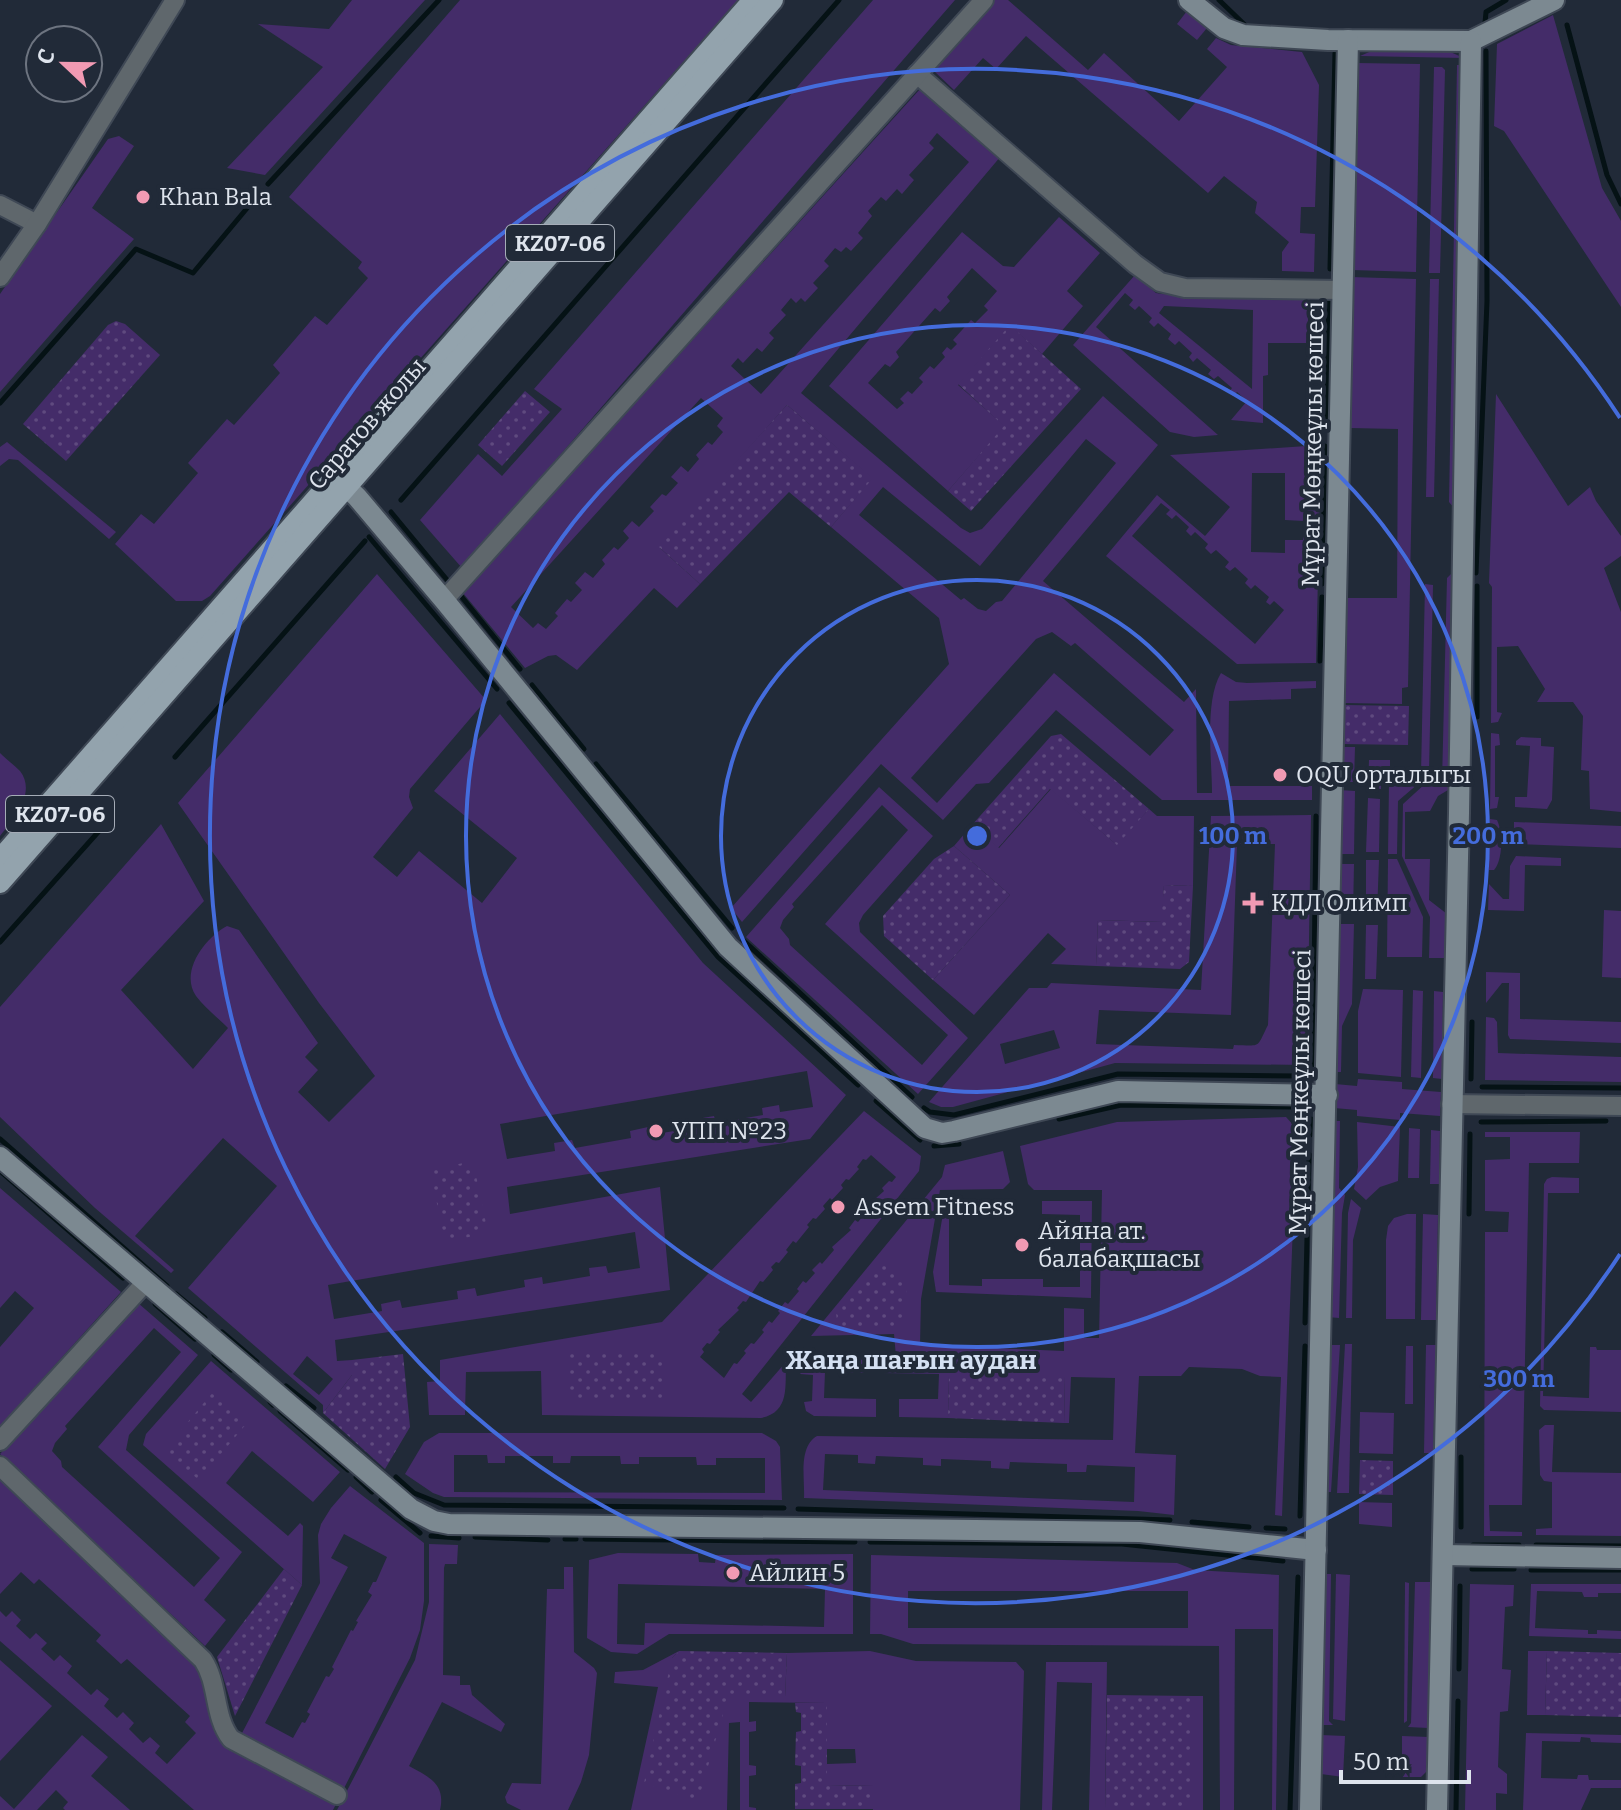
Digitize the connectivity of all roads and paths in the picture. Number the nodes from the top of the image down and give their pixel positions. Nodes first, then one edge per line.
1 (175, 0) edge
2 (753, 0) edge
3 (773, 0) edge
4 (984, 0) edge
5 (1189, 0) edge
6 (1554, 0) edge
7 (1348, 40) junction
8 (1471, 41) junction
9 (917, 74) junction
10 (0, 205) edge
11 (37, 224) junction
12 (0, 277) edge
13 (1343, 290) junction
14 (341, 482) junction
15 (444, 600) junction
16 (0, 859) edge
17 (0, 883) edge
18 (1327, 1095) junction
19 (1451, 1104) junction
20 (1621, 1106) edge
21 (0, 1157) edge
22 (145, 1283) junction
23 (0, 1441) edge
24 (0, 1466) edge
25 (1316, 1550) junction
26 (1444, 1555) junction
27 (1621, 1558) edge
28 (337, 1795) dead end
29 (1310, 1810) edge
30 (1437, 1810) edge

1 - 11 street
2 - 14 main road, Саратов жолы / KZ07-06
3 - 14 main road, Саратов жолы / KZ07-06
4 - 9 street
5 - 7 main road
6 - 8 main road
7 - 8 main road
7 - 13 main road, Мұрат Мөңкеұлы көшесі
8 - 19 main road
9 - 13 street
9 - 15 street
10 - 11 street
11 - 12 street
13 - 18 main road, Мұрат Мөңкеұлы көшесі
14 - 15 main road
14 - 16 main road, Саратов жолы / KZ07-06
14 - 17 main road, Саратов жолы / KZ07-06
15 - 18 main road
18 - 25 main road, Мұрат Мөңкеұлы көшесі
19 - 20 street
19 - 26 main road
21 - 22 main road
22 - 23 street
22 - 25 main road
24 - 28 street
25 - 29 main road, Мұрат Мөңкеұлы көшесі
26 - 27 main road
26 - 30 main road

